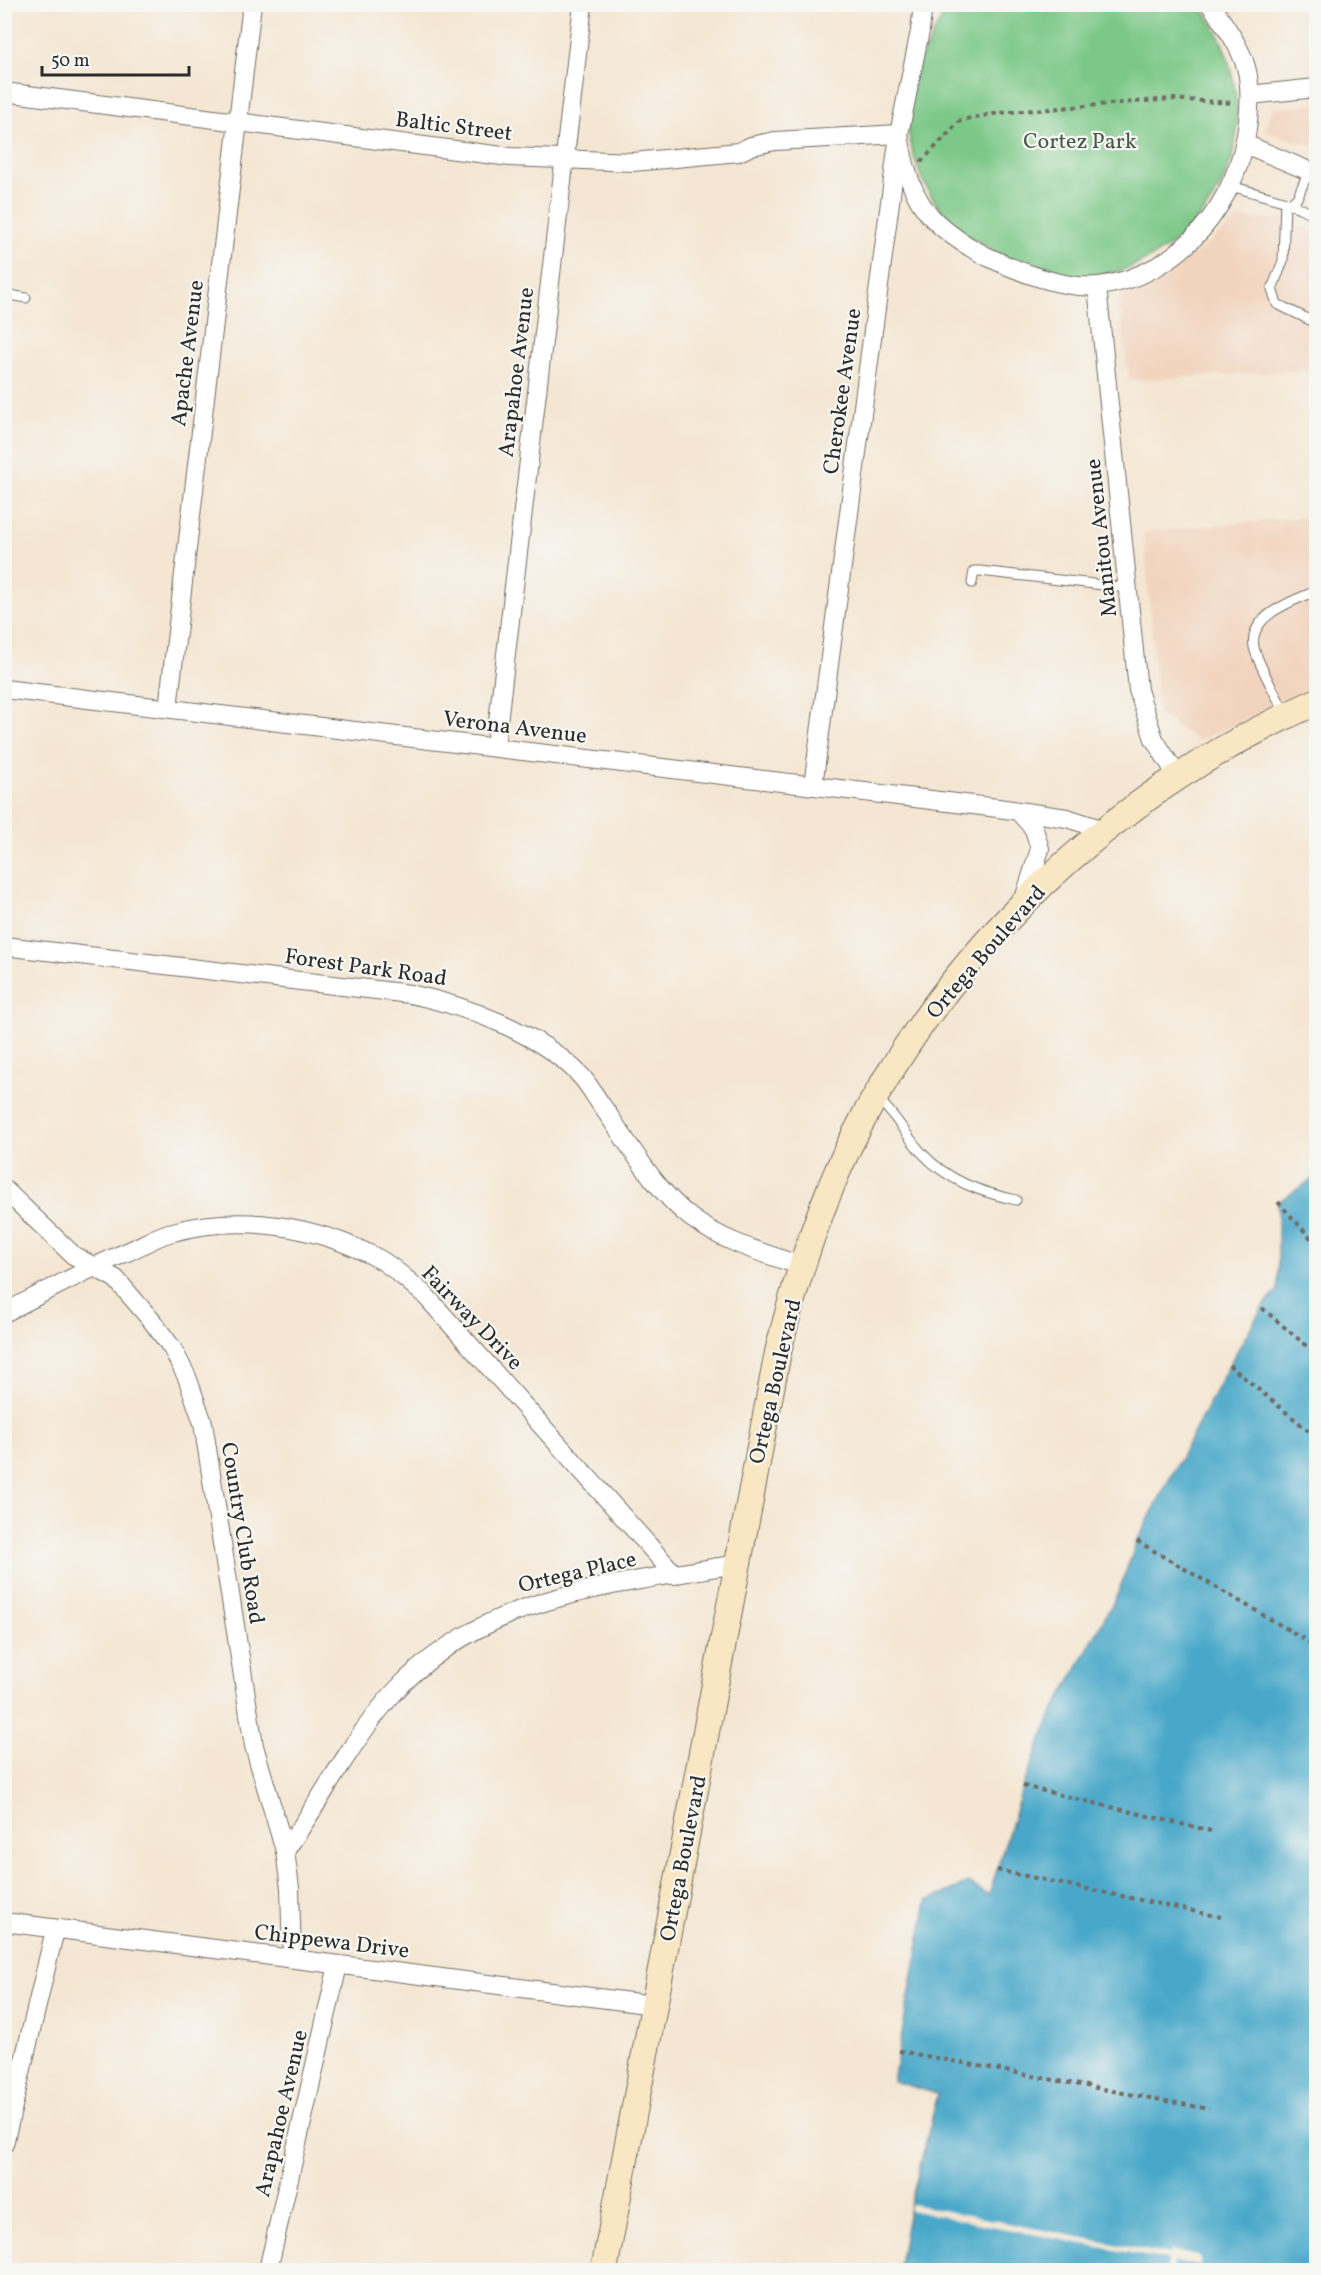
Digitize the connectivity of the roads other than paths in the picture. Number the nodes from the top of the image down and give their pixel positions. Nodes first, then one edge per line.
1 (252, 4) edge
2 (583, 4) edge
3 (923, 4) edge
4 (933, 4) edge
5 (1210, 4) edge
6 (920, 32) junction
7 (1317, 88) edge
8 (4, 92) edge
9 (1246, 100) junction
10 (238, 122) junction
11 (899, 134) junction
12 (1245, 144) junction
13 (565, 161) junction
14 (1313, 173) edge
15 (1231, 186) junction
16 (1288, 203) junction
17 (1317, 215) edge
18 (1097, 286) junction
19 (4, 294) edge
20 (26, 298) dead end
21 (1317, 323) edge
22 (972, 583) dead end
23 (1129, 588) junction
24 (1317, 591) edge
25 (4, 688) edge
26 (1317, 702) edge
27 (168, 708) junction
28 (1286, 715) junction
29 (495, 747) junction
30 (1178, 777) junction
31 (813, 786) junction
32 (1019, 812) junction
33 (1104, 830) junction
34 (1023, 902) junction
35 (4, 946) edge
36 (876, 1098) junction
37 (4, 1189) edge
38 (1016, 1200) dead end
39 (95, 1266) junction
40 (802, 1266) junction
41 (4, 1313) edge
42 (736, 1564) junction
43 (675, 1575) junction
44 (285, 1851) junction
45 (4, 1922) edge
46 (55, 1930) junction
47 (292, 1958) junction
48 (338, 1965) junction
49 (654, 2005) junction
50 (4, 2144) edge
51 (268, 2271) edge
52 (604, 2271) edge

1 - 10 street, Apache Avenue
2 - 13 street, Arapahoe Avenue
3 - 6 street, Cherokee Avenue
4 - 6 street
5 - 9 street
6 - 11 street, Cherokee Avenue
7 - 9 street
8 - 10 street, Baltic Street
9 - 12 street
10 - 13 street, Baltic Street
10 - 27 street, Apache Avenue
11 - 13 street, Baltic Street
11 - 18 street
11 - 31 street, Cherokee Avenue
12 - 14 street
12 - 15 street
13 - 29 street, Arapahoe Avenue
14 - 16 lane
15 - 16 lane
15 - 18 street
16 - 17 lane
16 - 21 lane
18 - 23 street, Manitou Avenue
19 - 20 lane
22 - 23 lane
23 - 30 street, Manitou Avenue
24 - 28 lane
25 - 27 street, Verona Avenue
26 - 28 main road, Ortega Boulevard
27 - 29 street, Verona Avenue
28 - 30 main road, Ortega Boulevard
29 - 31 street, Verona Avenue
30 - 33 main road, Ortega Boulevard
31 - 32 street, Verona Avenue
32 - 33 street, Verona Avenue
32 - 34 street
33 - 34 main road, Ortega Boulevard
34 - 36 main road, Ortega Boulevard
35 - 40 street, Forest Park Road
36 - 38 lane
36 - 40 main road, Ortega Boulevard
37 - 39 street, Country Club Road
39 - 41 street, Fairway Drive
39 - 43 street, Fairway Drive
39 - 44 street, Country Club Road
40 - 42 main road, Ortega Boulevard
42 - 43 street, Ortega Place
42 - 49 main road, Ortega Boulevard
43 - 44 street, Ortega Place
44 - 47 street, Country Club Road
45 - 46 street, Chippewa Drive
46 - 47 street, Chippewa Drive
46 - 50 street
47 - 48 street, Chippewa Drive
48 - 49 street, Chippewa Drive
48 - 51 street, Arapahoe Avenue
49 - 52 main road, Ortega Boulevard

